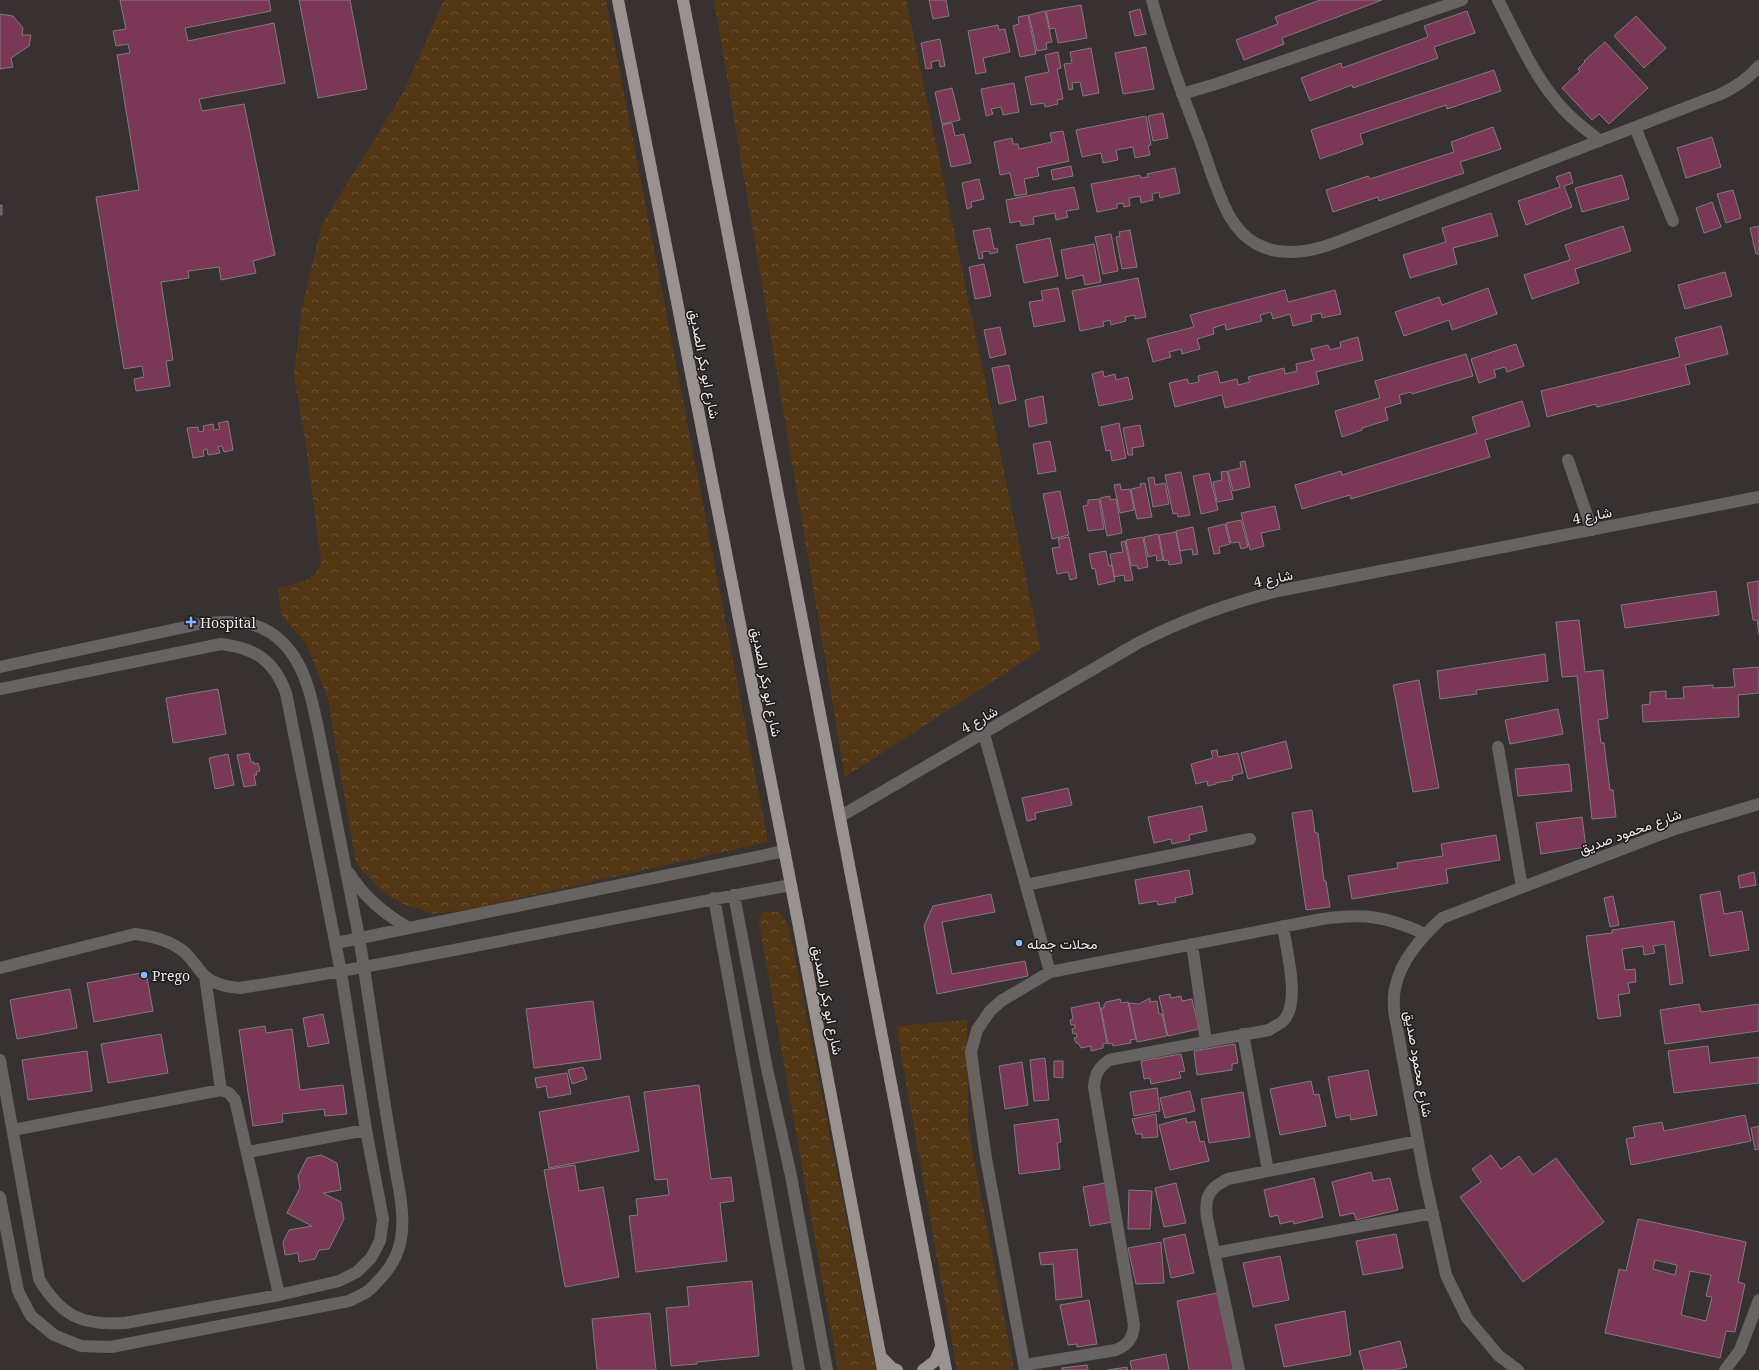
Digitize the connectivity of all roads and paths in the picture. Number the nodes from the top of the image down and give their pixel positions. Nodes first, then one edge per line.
1 (618, 0) edge
2 (682, 0) edge
3 (1152, 0) edge
4 (1462, 0) edge
5 (1498, 0) edge
6 (1759, 66) edge
7 (1182, 94) junction
8 (1635, 127) junction
9 (1600, 141) junction
10 (1673, 221) dead end
11 (1568, 460) dead end
12 (1759, 497) edge
13 (1592, 530) junction
14 (0, 666) edge
15 (0, 689) edge
16 (984, 734) junction
17 (1498, 747) dead end
18 (1759, 804) edge
19 (841, 816) junction
20 (1250, 839) dead end
21 (785, 851) junction
22 (346, 869) junction
23 (791, 885) junction
24 (1026, 885) junction
25 (1522, 887) junction
26 (734, 895) junction
27 (714, 898) junction
28 (1282, 926) junction
29 (409, 928) junction
30 (1425, 934) junction
31 (359, 938) junction
32 (336, 943) junction
33 (1192, 944) junction
34 (0, 968) edge
35 (363, 968) junction
36 (341, 972) junction
37 (1050, 972) junction
38 (205, 976) junction
39 (1243, 1034) junction
40 (1206, 1042) junction
41 (0, 1060) edge
42 (220, 1090) junction
43 (13, 1130) junction
44 (366, 1130) junction
45 (1418, 1141) junction
46 (248, 1152) junction
47 (1268, 1171) junction
48 (0, 1197) edge
49 (1433, 1213) junction
50 (1214, 1253) junction
51 (279, 1295) junction
52 (1759, 1300) edge
53 (211, 1308) junction
54 (216, 1327) junction
55 (942, 1347) junction
56 (881, 1357) junction
57 (1025, 1367) edge
58 (799, 1370) edge
59 (827, 1370) edge
60 (883, 1370) edge
61 (897, 1370) edge
62 (923, 1370) edge
63 (946, 1370) edge
64 (1239, 1370) edge
65 (1518, 1370) edge
66 (1725, 1370) edge

1 - 21 main road, شارع ابو بكر الصديق
2 - 19 main road
3 - 7 street
4 - 7 street
5 - 9 street
6 - 8 street
7 - 9 street
8 - 9 street
8 - 10 street
11 - 13 street
12 - 13 street, شارع 4
13 - 16 street, شارع 4
14 - 22 street
15 - 32 street
16 - 19 street, شارع 4
16 - 24 street
17 - 25 street
18 - 25 street, شارع محمود صديق
19 - 55 main road
20 - 24 street
21 - 23 main road, شارع ابو بكر الصديق
21 - 29 street
22 - 29 street
22 - 31 street
23 - 26 street
23 - 56 main road, شارع ابو بكر الصديق
24 - 37 street
25 - 30 street, شارع محمود صديق
26 - 27 street
26 - 59 street
27 - 35 street
27 - 58 street
28 - 30 street
28 - 33 street
28 - 39 street
29 - 31 street
30 - 45 street, شارع محمود صديق
31 - 32 street
31 - 35 street
32 - 36 street
33 - 37 street
33 - 40 street
34 - 38 street
35 - 36 street
35 - 54 street
36 - 38 street
36 - 44 street
37 - 57 street
38 - 42 street
39 - 40 street
39 - 47 street
40 - 57 street
41 - 43 street
42 - 43 street
42 - 46 street
43 - 53 street
44 - 46 street
44 - 51 street
45 - 47 street
45 - 49 street, شارع محمود صديق
46 - 51 street
47 - 50 street
48 - 54 street
49 - 50 street
49 - 65 street, شارع محمود صديق
50 - 64 street
51 - 53 street
52 - 66 street
53 - 54 street
55 - 62 main road
55 - 63 main road
56 - 60 main road, شارع ابو بكر الصديق
56 - 61 main road

